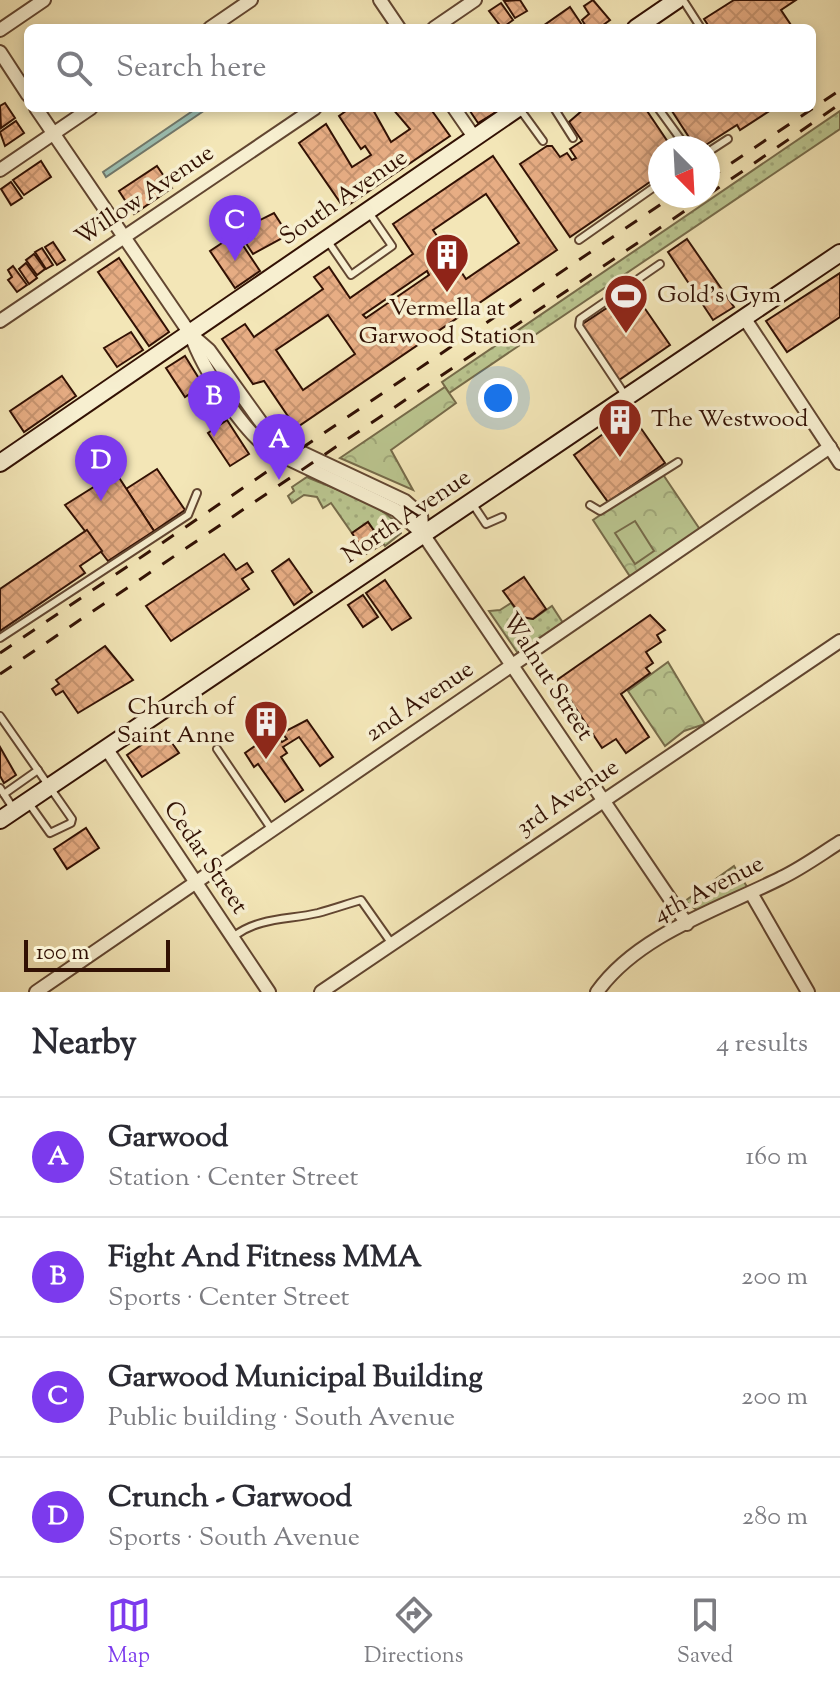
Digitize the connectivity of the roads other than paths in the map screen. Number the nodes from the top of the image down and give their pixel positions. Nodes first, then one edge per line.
1 (44, 0) edge
2 (251, 0) edge
3 (380, 0) edge
4 (475, 0) edge
5 (680, 0) edge
6 (216, 24) edge
7 (396, 24) edge
8 (440, 24) edge
9 (642, 24) edge
10 (698, 24) edge
11 (0, 30) edge
12 (0, 52) edge
13 (24, 89) edge
14 (39, 112) edge
15 (85, 112) edge
16 (309, 112) edge
17 (457, 112) edge
18 (512, 112) edge
19 (521, 112) edge
20 (557, 112) edge
21 (661, 112) edge
22 (53, 133) junction
23 (678, 136) edge
24 (474, 137) junction
25 (573, 138) dead end
26 (728, 139) dead end
27 (543, 141) dead end
28 (720, 144) edge
29 (0, 170) edge
30 (648, 191) edge
31 (368, 212) junction
32 (125, 236) junction
33 (327, 240) junction
34 (579, 240) dead end
35 (840, 253) edge
36 (660, 264) dead end
37 (745, 319) junction
38 (0, 321) edge
39 (191, 335) junction
40 (628, 398) junction
41 (830, 447) junction
42 (678, 462) dead end
43 (0, 463) edge
44 (840, 463) edge
45 (197, 493) dead end
46 (471, 502) junction
47 (590, 505) dead end
48 (502, 517) dead end
49 (423, 534) junction
50 (0, 638) edge
51 (840, 641) edge
52 (511, 666) junction
53 (0, 716) edge
54 (106, 748) junction
55 (217, 749) dead end
56 (38, 770) junction
57 (2, 791) edge
58 (54, 792) junction
59 (603, 801) junction
60 (26, 808) junction
61 (0, 820) edge
62 (272, 830) junction
63 (840, 842) edge
64 (195, 883) junction
65 (751, 893) junction
66 (687, 924) junction
67 (232, 938) junction
68 (392, 944) junction
69 (600, 988) edge
70 (36, 992) edge
71 (269, 992) edge
72 (321, 992) edge
73 (808, 992) edge

1 - 11 street
2 - 6 street
3 - 7 street
4 - 8 street
5 - 9 main road
5 - 10 lane
12 - 13 street
14 - 22 street, Walnut Street
15 - 22 street
16 - 32 street, Willow Avenue
17 - 24 street
18 - 24 main road, South Avenue
19 - 27 lane
20 - 25 lane
21 - 23 lane
22 - 29 street
22 - 32 street, Walnut Street
24 - 31 main road, South Avenue
26 - 28 lane
30 - 34 lane
31 - 33 main road, South Avenue
31 - 33 lane
32 - 38 street, Willow Avenue
32 - 39 street, Walnut Street
33 - 39 main road, South Avenue
35 - 37 main road, North Avenue
36 - 40 lane
37 - 40 main road, North Avenue
37 - 41 street
39 - 43 main road, South Avenue
39 - 49 street, Walnut Street
40 - 46 main road, North Avenue
41 - 44 street
41 - 52 street, 2nd Avenue
42 - 47 lane
45 - 50 lane
46 - 48 lane
46 - 49 main road, North Avenue
49 - 52 street, Walnut Street
49 - 54 main road, North Avenue
51 - 59 street, 3rd Avenue
52 - 59 street, Walnut Street
52 - 62 street, 2nd Avenue
53 - 56 lane
54 - 58 main road, North Avenue
54 - 64 street, Cedar Street
55 - 62 lane
56 - 57 lane
56 - 58 lane
57 - 60 lane
58 - 60 main road, North Avenue
58 - 60 lane
59 - 66 street, Walnut Street
59 - 68 street, 3rd Avenue
60 - 61 main road, North Avenue
62 - 64 street, 2nd Avenue
63 - 65 street, 4th Avenue
64 - 67 street, Cedar Street
64 - 70 street, 2nd Avenue
65 - 66 street, 4th Avenue
65 - 73 street
66 - 69 street, 4th Avenue
67 - 68 lane
67 - 71 street, Cedar Street
68 - 72 street, 3rd Avenue

